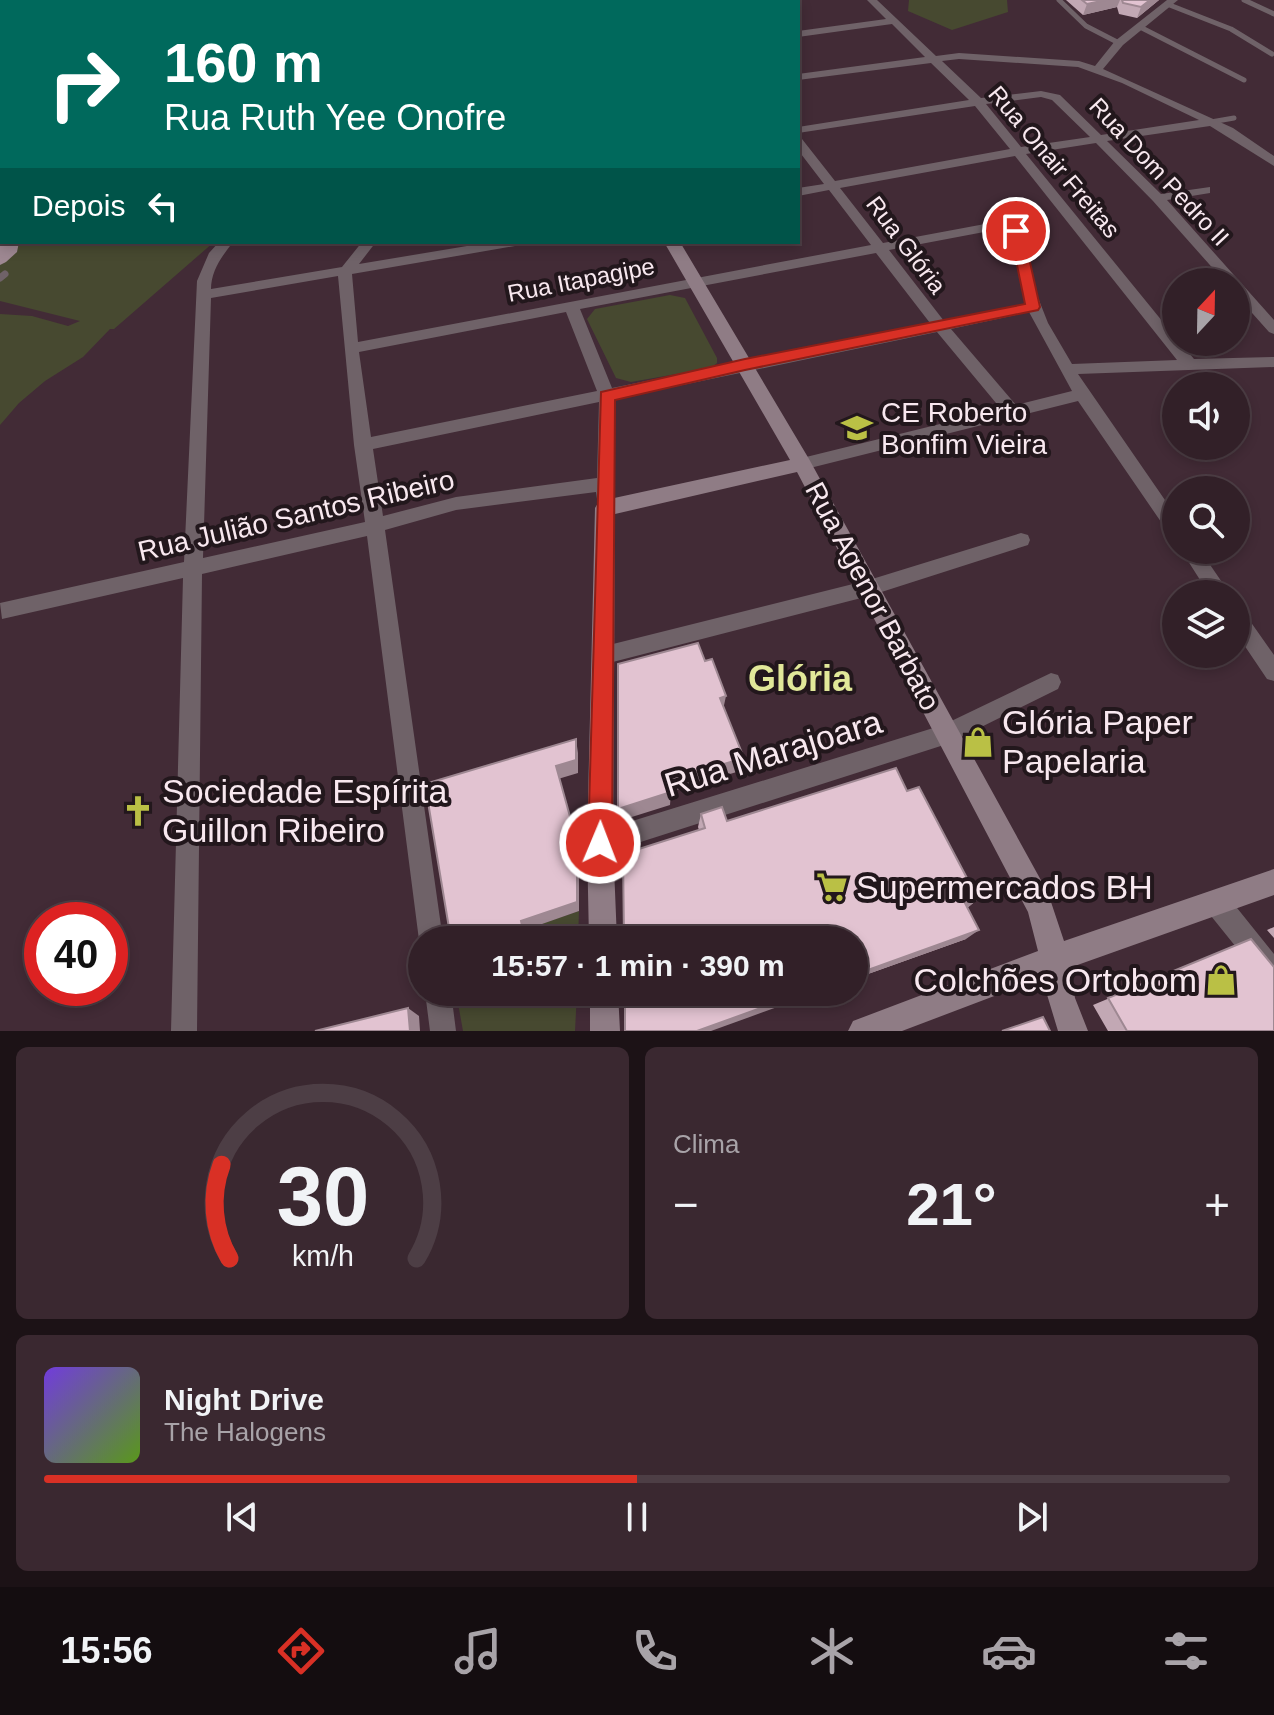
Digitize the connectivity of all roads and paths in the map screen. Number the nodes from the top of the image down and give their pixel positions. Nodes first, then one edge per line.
1 (872, 0) edge
2 (1059, 0) edge
3 (1244, 0) edge
4 (1170, 2) edge
5 (1274, 14) edge
6 (894, 21) junction
7 (1140, 27) junction
8 (800, 34) edge
9 (1119, 43) junction
10 (1272, 54) dead end
11 (935, 58) junction
12 (1097, 70) junction
13 (800, 77) edge
14 (1244, 80) dead end
15 (978, 102) junction
16 (1234, 118) dead end
17 (1211, 122) junction
18 (800, 130) edge
19 (1101, 140) junction
20 (800, 144) edge
21 (1020, 151) junction
22 (1268, 158) edge
23 (1274, 177) edge
24 (834, 186) junction
25 (1206, 190) dead end
26 (800, 192) edge
27 (1158, 198) junction
28 (225, 244) edge
29 (367, 244) edge
30 (504, 244) edge
31 (673, 244) edge
32 (880, 249) junction
33 (1220, 268) edge
34 (345, 273) junction
35 (694, 282) junction
36 (204, 295) junction
37 (1250, 302) edge
38 (571, 306) junction
39 (1033, 307) junction
40 (940, 326) junction
41 (1274, 329) edge
42 (351, 348) junction
43 (1274, 362) edge
44 (745, 364) junction
45 (1189, 364) junction
46 (1067, 369) junction
47 (1082, 394) junction
48 (607, 396) junction
49 (1011, 410) junction
50 (362, 445) junction
51 (802, 464) junction
52 (605, 496) junction
53 (1162, 510) edge
54 (374, 527) junction
55 (1021, 540) dead end
56 (193, 568) junction
57 (869, 588) junction
58 (2, 611) edge
59 (1250, 637) edge
60 (605, 655) junction
61 (1274, 672) edge
62 (1051, 682) dead end
63 (947, 734) junction
64 (600, 843) junction
65 (1274, 882) edge
66 (1216, 902) junction
67 (429, 926) edge
68 (603, 926) edge
69 (1054, 959) junction
70 (1274, 974) edge
71 (440, 1006) edge
72 (604, 1006) edge
73 (184, 1031) edge
74 (443, 1031) edge
75 (605, 1031) edge
76 (863, 1031) edge
77 (1073, 1031) edge

1 - 6 street, Rua Onair Freitas
2 - 9 lane
3 - 5 lane
4 - 7 street
4 - 10 lane
6 - 8 street
6 - 11 street, Rua Onair Freitas
7 - 9 street
7 - 14 lane
9 - 12 street
11 - 12 street
11 - 13 street
11 - 15 street, Rua Onair Freitas
12 - 17 street
15 - 18 street
15 - 19 street, Rua Dom Pedro II
15 - 21 street, Rua Onair Freitas
16 - 17 lane
17 - 19 street
17 - 22 street
19 - 21 street
19 - 27 street, Rua Dom Pedro II
20 - 24 street, Rua Glória
21 - 24 street
21 - 45 street, Rua Onair Freitas
22 - 23 street
24 - 26 street
24 - 32 street, Rua Glória
25 - 27 street
27 - 33 street, Rua Dom Pedro II
28 - 36 street
29 - 34 street
30 - 34 street
31 - 35 street, Rua Agenor Barbato
32 - 35 street, Rua Itapagipe
32 - 39 street, Rua Itapagipe
32 - 40 street, Rua Glória
34 - 36 street
34 - 42 street
35 - 38 street, Rua Itapagipe
35 - 44 street, Rua Agenor Barbato
36 - 56 street
37 - 41 street, Rua Dom Pedro II
38 - 42 street, Rua Itapagipe
38 - 48 street
39 - 40 street
39 - 46 street
40 - 44 street
40 - 49 street, Rua Glória
42 - 50 street
43 - 45 street
44 - 48 street
44 - 51 street, Rua Agenor Barbato
45 - 46 street
46 - 47 street
47 - 49 street, Rua Julião Santos Ribeiro
47 - 53 street
48 - 50 street
48 - 52 street
49 - 51 street, Rua Julião Santos Ribeiro
50 - 54 street
51 - 52 street, Rua Julião Santos Ribeiro
51 - 57 street, Rua Agenor Barbato
52 - 54 street, Rua Julião Santos Ribeiro
52 - 60 street
54 - 56 street, Rua Julião Santos Ribeiro
54 - 67 street
55 - 57 street
56 - 58 street, Rua Julião Santos Ribeiro
56 - 73 street
57 - 60 street
57 - 63 street, Rua Agenor Barbato
59 - 61 street
60 - 64 street
62 - 63 street, Rua Marajoara
63 - 64 street, Rua Marajoara
63 - 69 street, Rua Agenor Barbato
64 - 68 street
65 - 66 street
66 - 69 street
66 - 70 street
69 - 76 street
69 - 77 street, Rua Agenor Barbato
71 - 74 street
72 - 75 street

